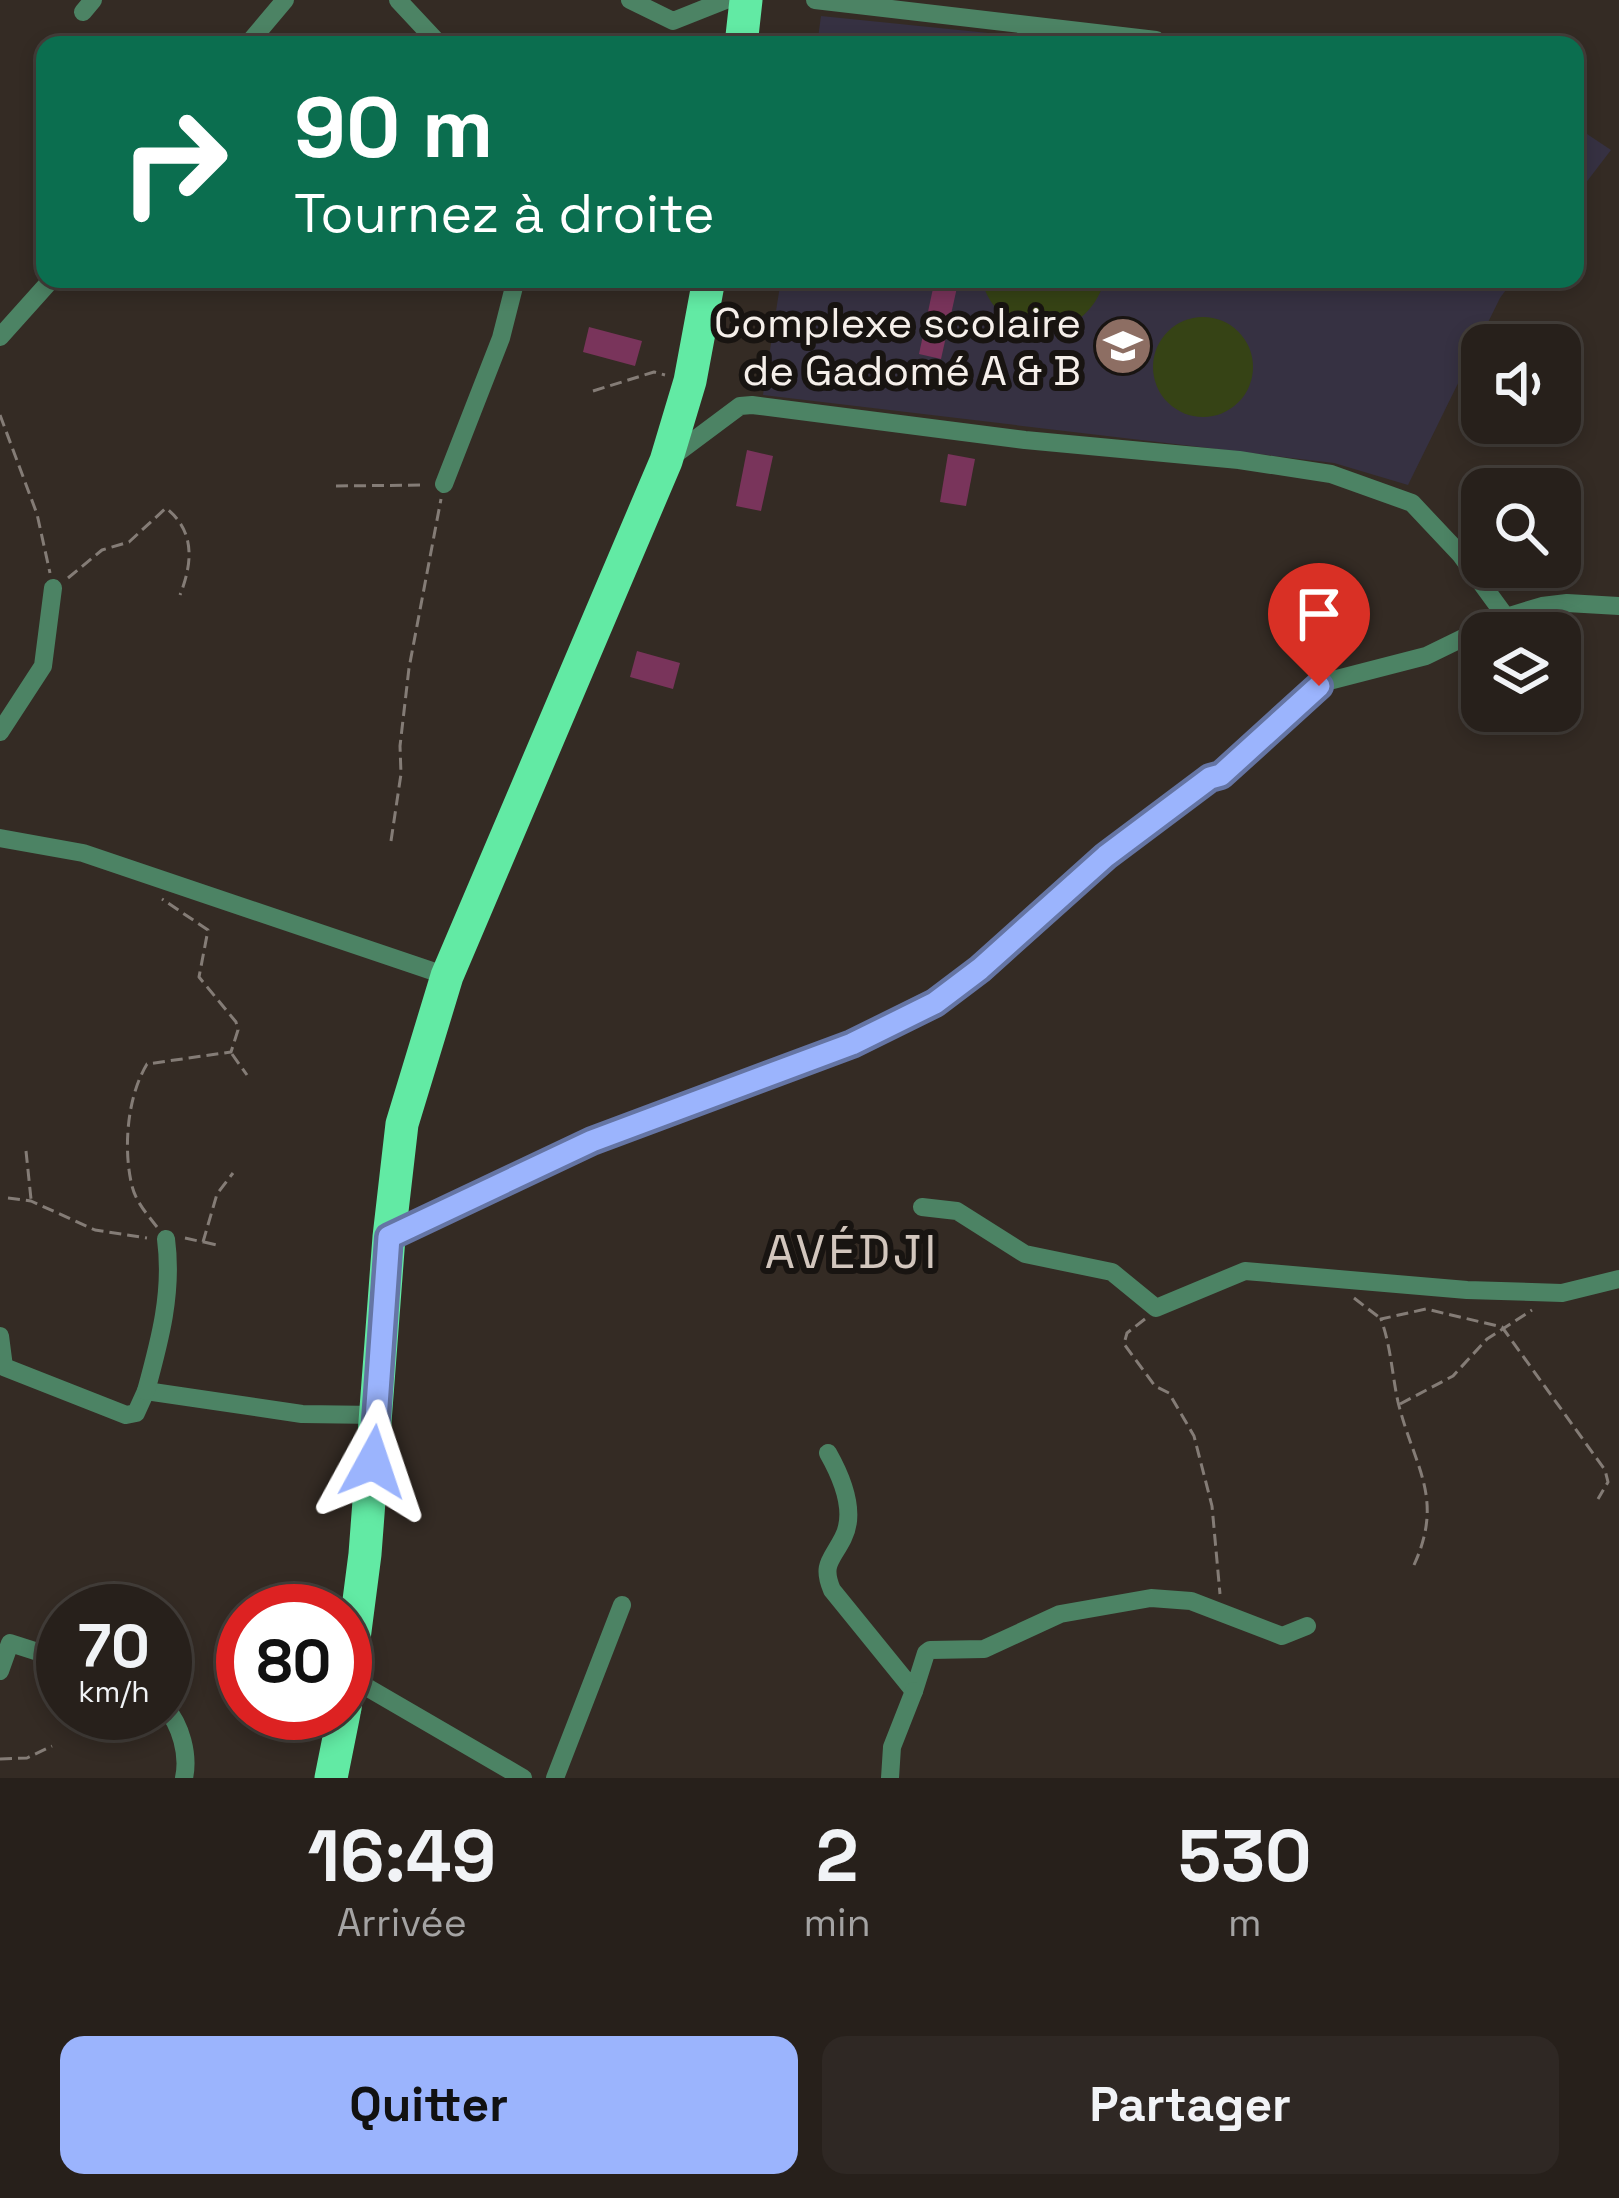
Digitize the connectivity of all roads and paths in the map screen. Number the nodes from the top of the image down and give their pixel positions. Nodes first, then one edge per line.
1 (285, 0) edge
2 (398, 0) edge
3 (630, 0) edge
4 (726, 0) edge
5 (746, 0) edge
6 (814, 0) edge
7 (255, 36) edge
8 (432, 36) edge
9 (742, 36) edge
10 (1122, 36) edge
11 (44, 288) edge
12 (514, 288) edge
13 (707, 288) edge
14 (0, 337) edge
15 (662, 374) dead end
16 (593, 391) dead end
17 (0, 415) edge
18 (666, 461) junction
19 (444, 484) junction
20 (337, 486) dead end
21 (53, 588) junction
22 (180, 595) dead end
23 (1619, 606) edge
24 (1502, 612) edge
25 (1528, 612) edge
26 (1461, 639) edge
27 (0, 732) edge
28 (0, 838) edge
29 (391, 841) dead end
30 (159, 897) dead end
31 (447, 976) junction
32 (231, 1052) junction
33 (247, 1075) dead end
34 (26, 1151) dead end
35 (233, 1173) dead end
36 (8, 1198) dead end
37 (32, 1201) junction
38 (922, 1207) dead end
39 (389, 1237) junction
40 (166, 1238) junction
41 (202, 1242) junction
42 (221, 1246) dead end
43 (1619, 1280) edge
44 (1156, 1307) junction
45 (1502, 1328) junction
46 (0, 1336) edge
47 (146, 1390) junction
48 (1399, 1404) junction
49 (376, 1415) junction
50 (828, 1453) dead end
51 (1598, 1499) dead end
52 (1414, 1565) dead end
53 (359, 1584) edge
54 (622, 1605) dead end
55 (1222, 1614) junction
56 (1307, 1626) dead end
57 (5, 1641) edge
58 (36, 1651) edge
59 (0, 1671) edge
60 (914, 1691) junction
61 (372, 1711) edge
62 (180, 1740) edge
63 (339, 1740) edge
64 (52, 1746) dead end
65 (0, 1759) edge
66 (186, 1771) edge
67 (204, 1778) edge
68 (331, 1778) edge
69 (524, 1778) edge
70 (555, 1778) edge
71 (890, 1778) edge

1 - 7 street
2 - 8 street
3 - 4 street
5 - 9 highway
6 - 10 street
11 - 14 street
12 - 19 street
13 - 18 highway
15 - 16 path
17 - 21 path
18 - 24 street
18 - 31 highway
19 - 20 path
19 - 29 path
21 - 22 path
21 - 27 street
23 - 25 street
26 - 39 street
28 - 31 street
30 - 32 path
31 - 39 highway
32 - 33 path
32 - 40 path
34 - 37 path
35 - 41 path
36 - 37 path
37 - 40 path
38 - 44 street
39 - 49 highway
40 - 41 path
40 - 47 street
41 - 42 path
43 - 44 street
44 - 55 path
45 - 48 path
45 - 48 path
45 - 51 path
46 - 47 street
47 - 49 street
48 - 52 path
49 - 53 highway
50 - 60 street
54 - 70 street
55 - 56 street
55 - 60 street
57 - 58 street
57 - 59 street
60 - 71 street
61 - 69 street
62 - 66 street
63 - 68 highway
64 - 65 path
66 - 67 street

